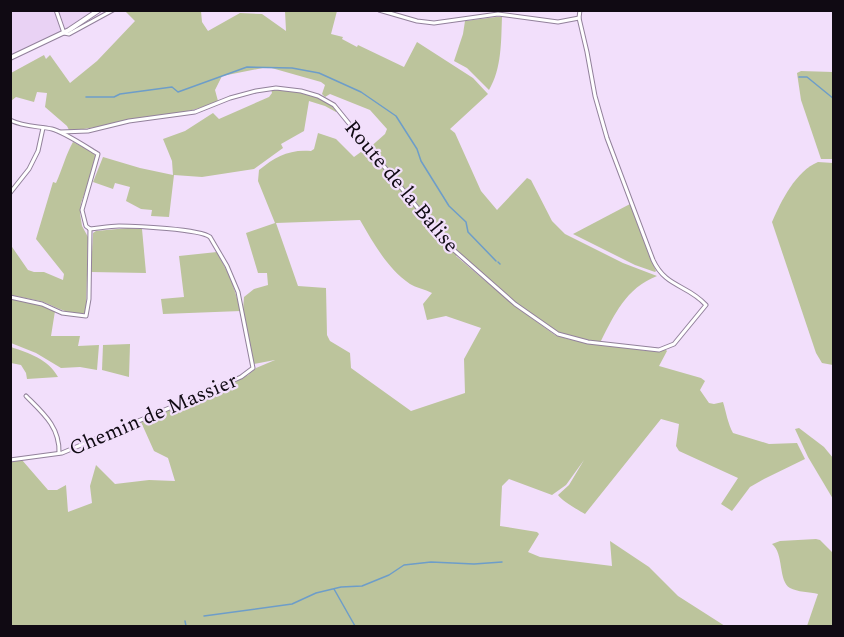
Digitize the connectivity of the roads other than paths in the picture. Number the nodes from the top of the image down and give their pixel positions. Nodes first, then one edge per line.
1 (56, 10) edge
2 (99, 10) edge
3 (113, 10) edge
4 (379, 10) edge
5 (580, 10) edge
6 (579, 18) junction
7 (63, 33) junction
8 (10, 58) edge
9 (10, 120) edge
10 (43, 128) junction
11 (61, 132) junction
12 (10, 193) edge
13 (90, 230) junction
14 (10, 297) edge
15 (26, 396) dead end
16 (59, 453) junction
17 (10, 460) edge

1 - 7 street
2 - 7 street
3 - 7 street
4 - 6 street
5 - 6 street
6 - 11 street, Route de la Balise
7 - 8 street
9 - 10 street
10 - 11 street
10 - 12 street
11 - 13 street
13 - 14 street
13 - 16 street, Chemin de Massier
15 - 16 street
16 - 17 street, Chemin de Massier

